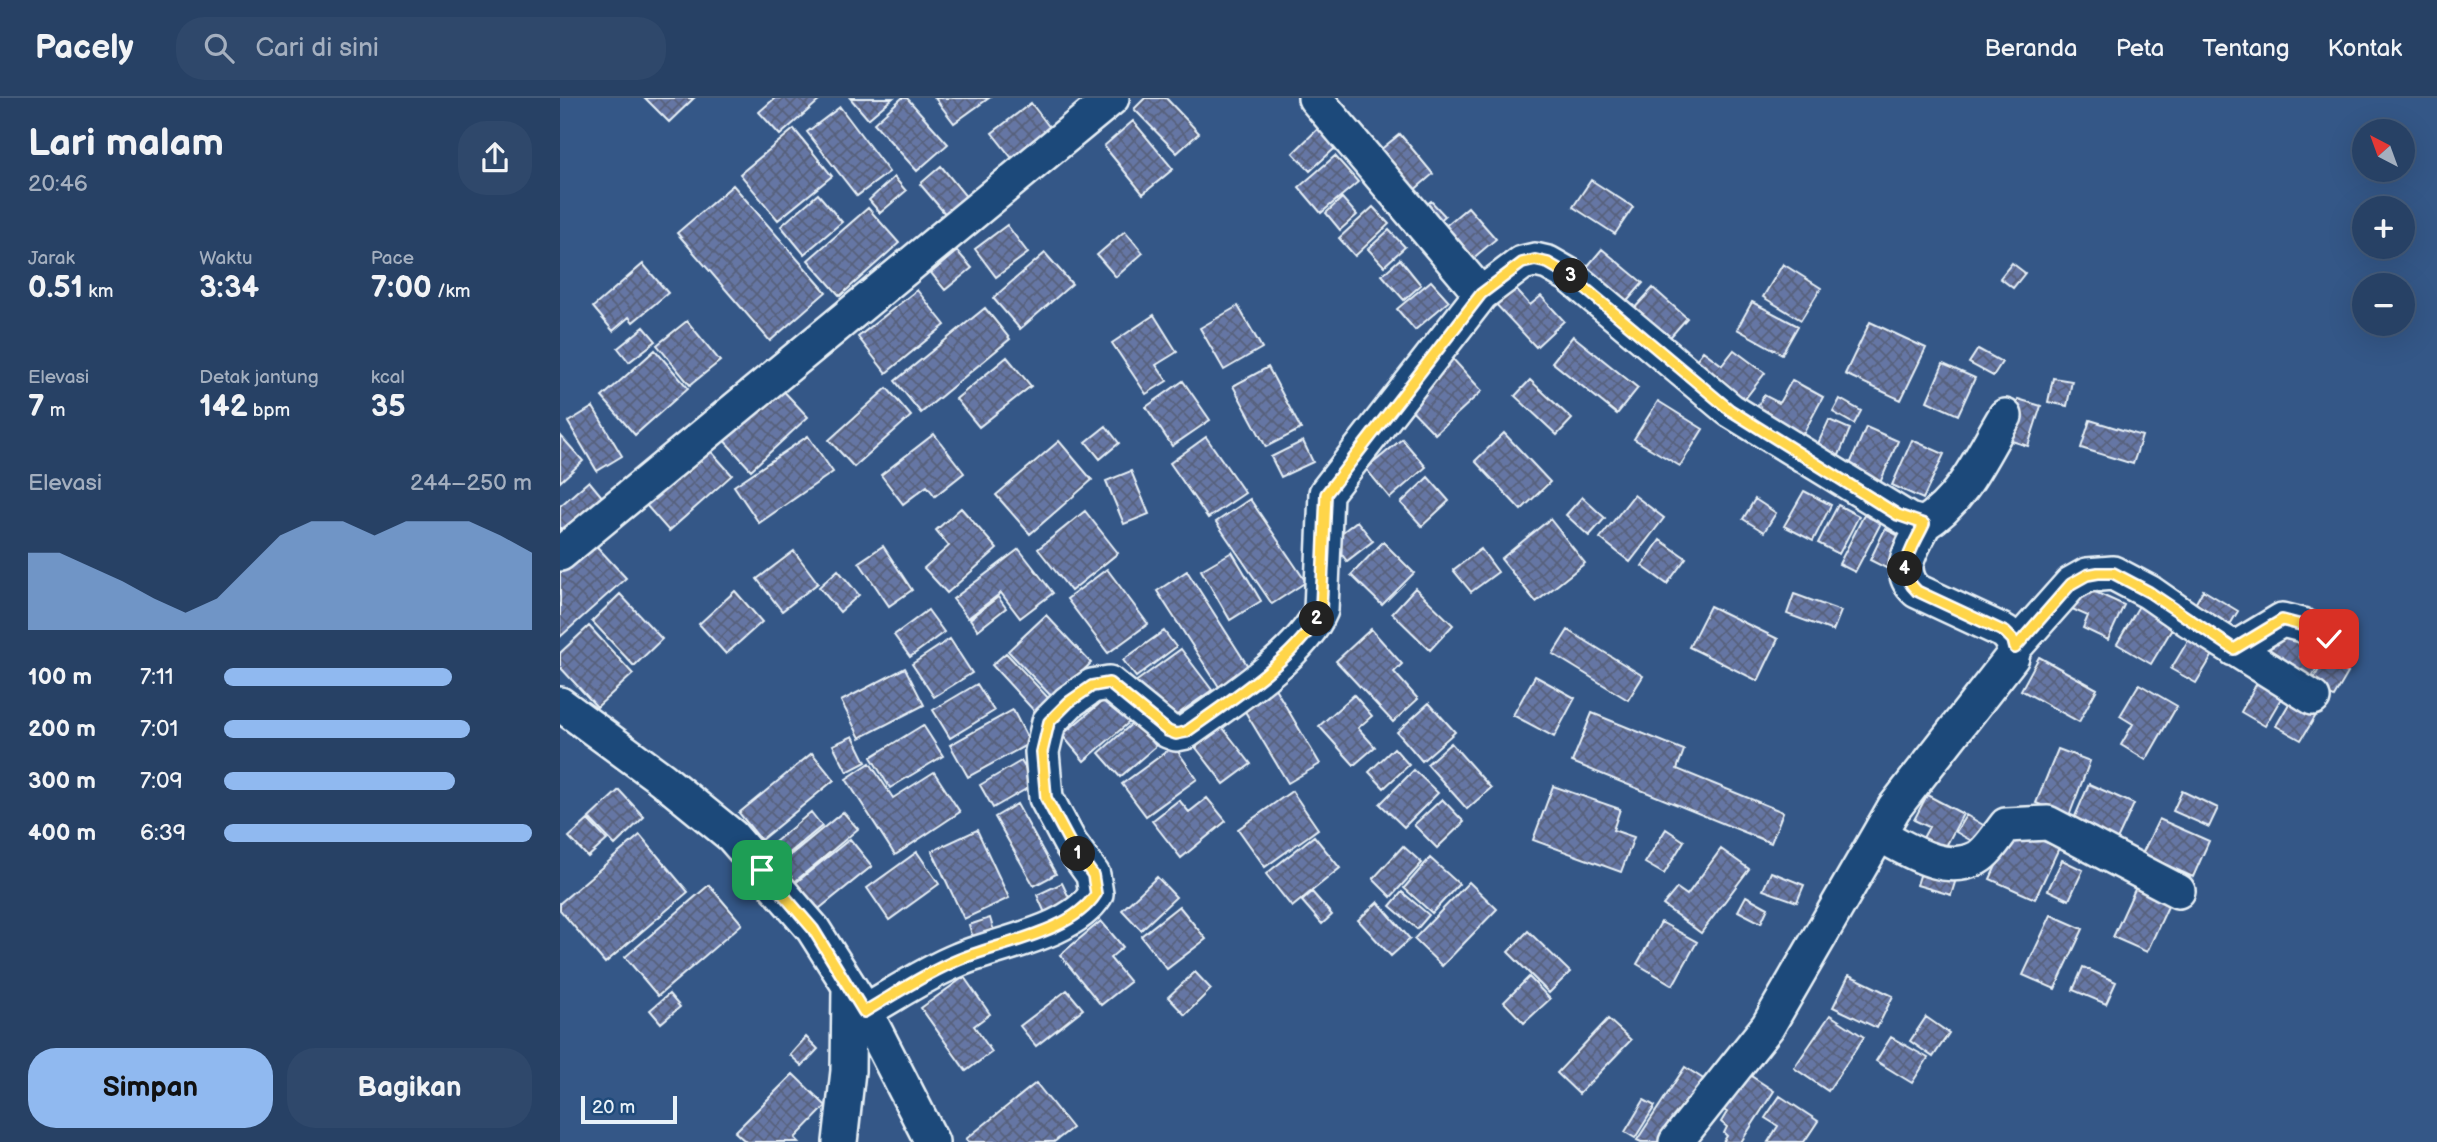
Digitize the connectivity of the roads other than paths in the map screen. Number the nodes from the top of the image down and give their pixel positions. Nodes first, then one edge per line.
1 (1112, 98) edge
2 (1315, 98) edge
3 (1481, 294) junction
4 (2005, 416) dead end
5 (1924, 524) junction
6 (560, 554) edge
7 (2329, 639) dead end
8 (2015, 648) junction
9 (2234, 649) junction
10 (2313, 698) dead end
11 (560, 705) edge
12 (1880, 835) junction
13 (2178, 891) dead end
14 (857, 999) junction
15 (840, 1142) edge
16 (932, 1142) edge
17 (1676, 1142) edge

1 - 6 street
2 - 3 street
3 - 5 street
3 - 14 street
4 - 5 street
5 - 8 street
7 - 9 street
8 - 9 street
8 - 12 street
9 - 10 street
11 - 14 street
12 - 13 street
12 - 17 street
14 - 15 street
14 - 16 street

